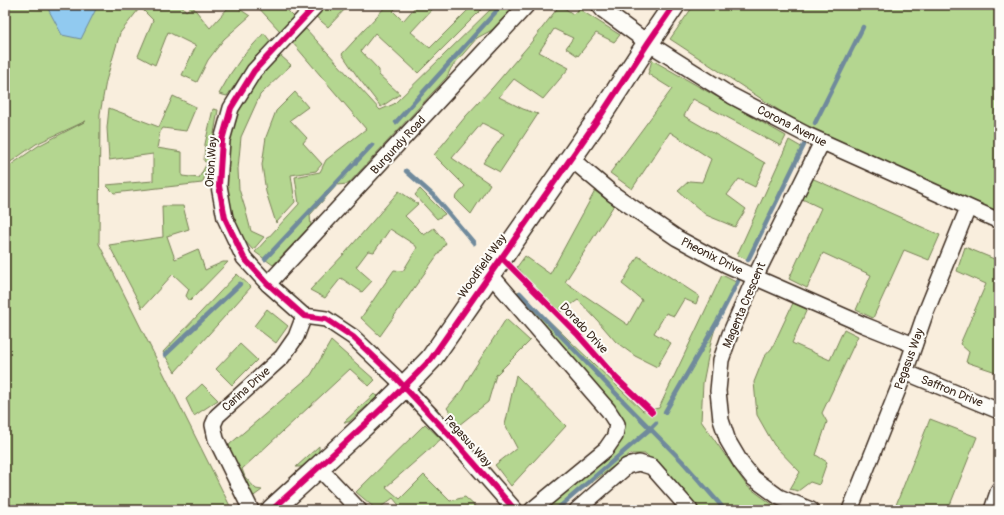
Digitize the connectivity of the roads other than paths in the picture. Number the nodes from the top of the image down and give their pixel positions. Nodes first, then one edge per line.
1 (316, 5) edge
2 (527, 5) edge
3 (599, 5) edge
4 (674, 5) edge
5 (648, 43) junction
6 (822, 142) junction
7 (570, 158) junction
8 (968, 208) junction
9 (999, 221) edge
10 (490, 274) junction
11 (755, 277) junction
12 (268, 284) junction
13 (304, 316) junction
14 (914, 345) junction
15 (905, 372) junction
16 (404, 387) junction
17 (999, 411) edge
18 (318, 467) junction
19 (999, 489) edge
20 (251, 510) edge
21 (272, 510) edge
22 (359, 510) edge
23 (515, 510) edge
24 (532, 510) edge
25 (577, 510) edge
26 (690, 510) edge
27 (811, 510) edge
28 (850, 510) edge
29 (992, 510) edge

1 - 12 street, Orion Way
2 - 12 street, Burgundy Road
3 - 5 street, Corona Avenue
4 - 5 street, Woodfield Way
5 - 6 street, Corona Avenue
5 - 7 street, Woodfield Way
6 - 8 street, Corona Avenue
6 - 11 street, Magenta Crescent
7 - 10 street, Woodfield Way
7 - 11 street, Pheonix Drive
8 - 9 street, Corona Avenue
8 - 14 street, Pegasus Way
10 - 16 street, Woodfield Way
10 - 24 street
11 - 14 street, Pheonix Drive
11 - 27 street, Magenta Crescent
12 - 13 street, Orion Way
13 - 16 street
13 - 20 street, Carina Drive
14 - 15 street, Pegasus Way
15 - 17 street, Saffron Drive
15 - 28 street, Pegasus Way
16 - 18 street, Woodfield Way
16 - 23 street, Pegasus Way
18 - 21 street, Woodfield Way
18 - 22 street
19 - 29 street
25 - 26 street

